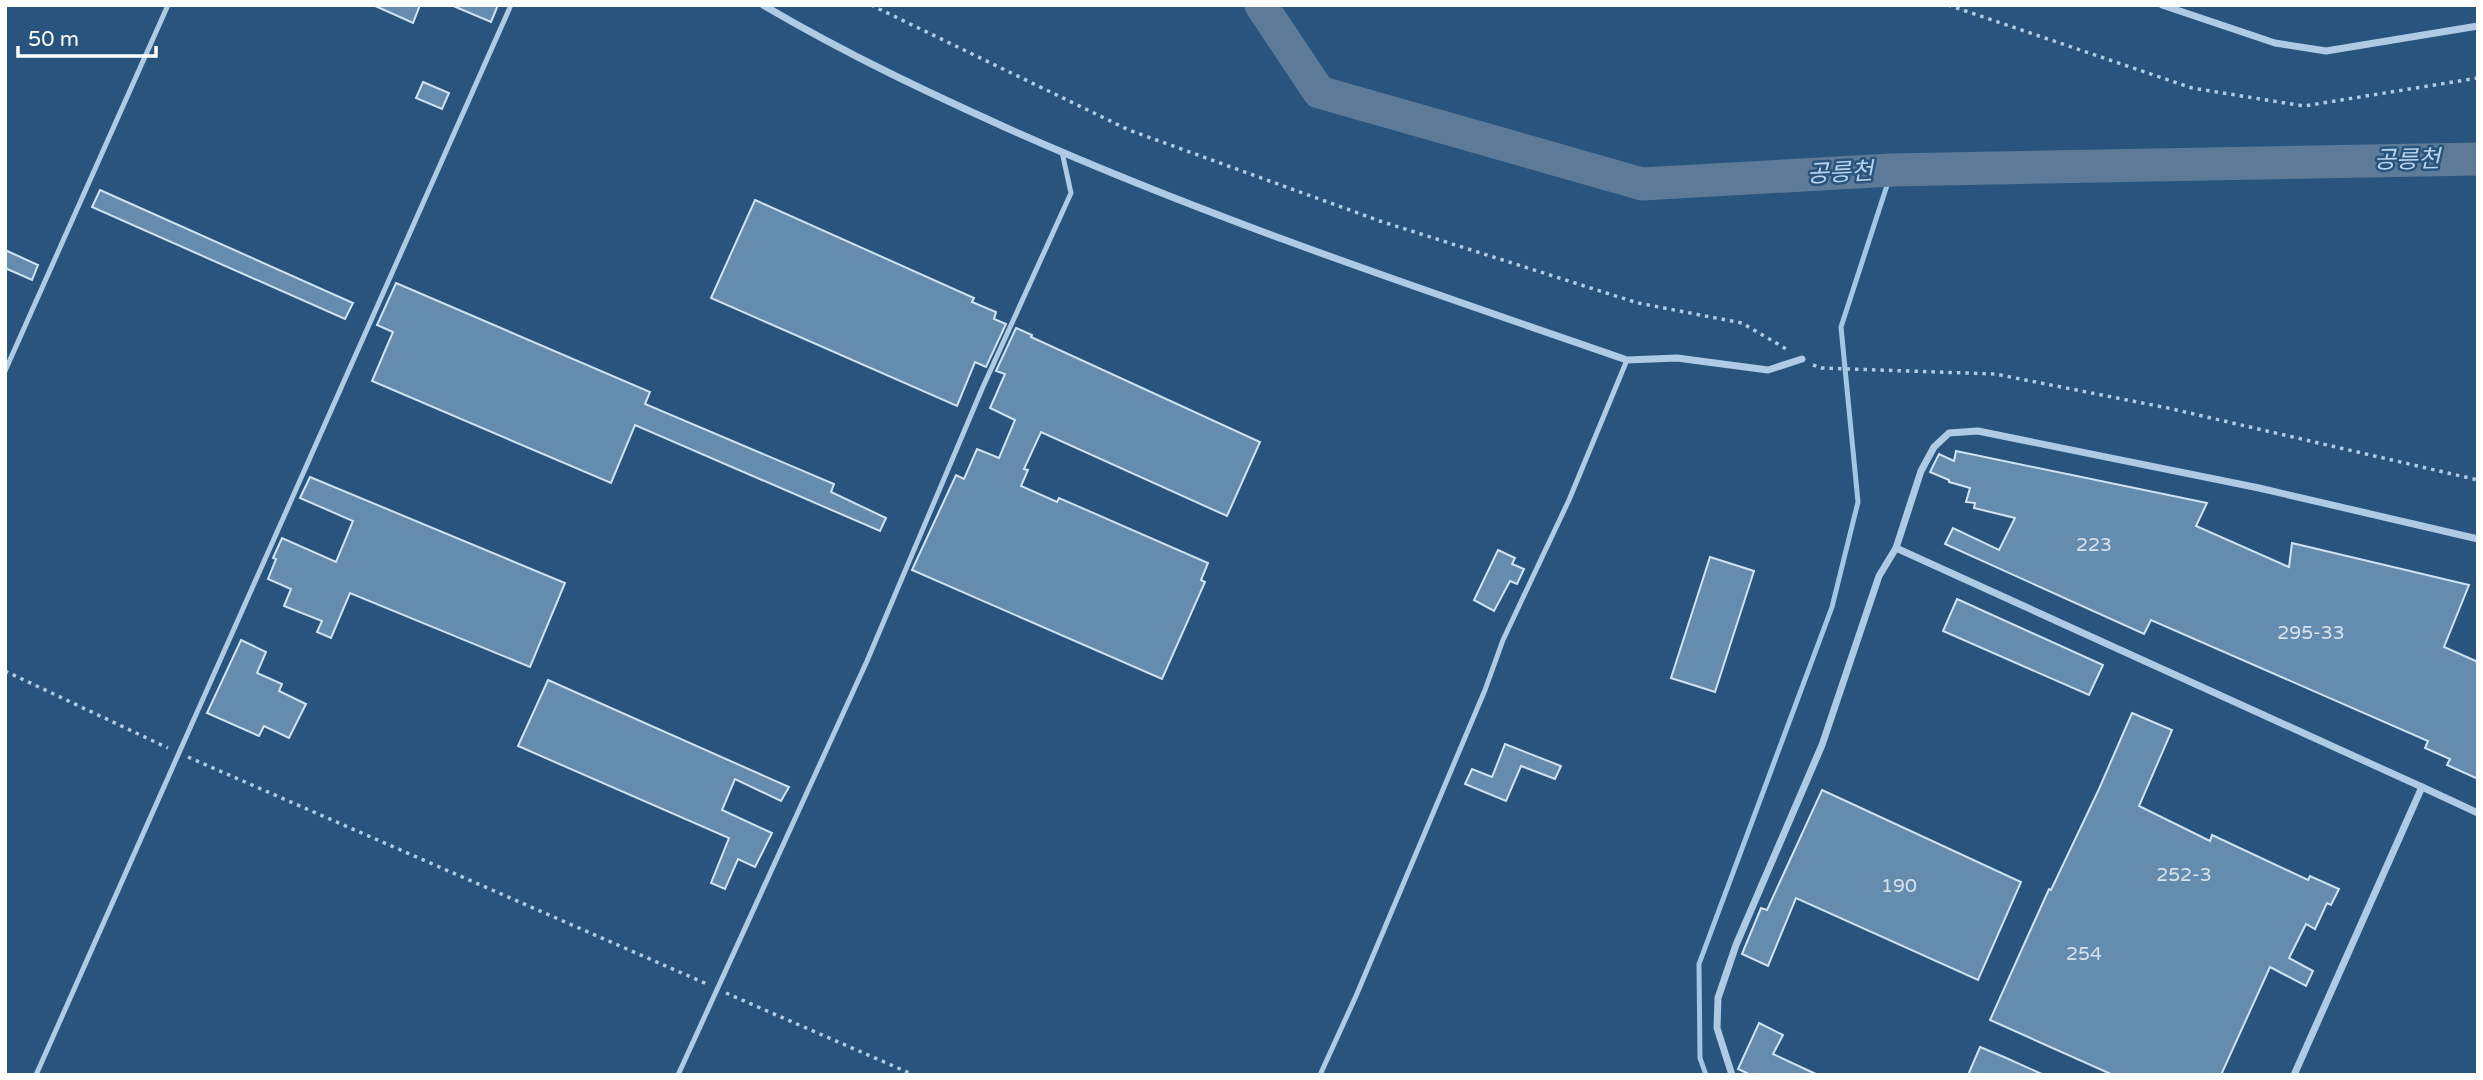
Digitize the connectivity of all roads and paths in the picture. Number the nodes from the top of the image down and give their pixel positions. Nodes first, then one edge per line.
1 (167, 5) edge
2 (511, 5) edge
3 (764, 5) edge
4 (871, 5) edge
5 (1948, 5) edge
6 (2162, 5) edge
7 (2478, 26) edge
8 (2478, 78) edge
9 (1062, 152) junction
10 (1801, 359) junction
11 (1627, 360) junction
12 (5, 371) edge
13 (2478, 480) edge
14 (2478, 539) edge
15 (1896, 548) junction
16 (5, 671) edge
17 (178, 753) junction
18 (2422, 787) junction
19 (2478, 813) edge
20 (716, 988) junction
21 (36, 1075) edge
22 (678, 1075) edge
23 (914, 1075) edge
24 (1320, 1075) edge
25 (1732, 1075) edge
26 (2294, 1075) edge

1 - 12 lane
2 - 17 lane
3 - 9 street
4 - 10 path
5 - 8 path
6 - 7 street
9 - 11 street
9 - 20 lane
10 - 11 street
10 - 13 path
11 - 24 lane
14 - 15 street
15 - 18 street
15 - 25 street
16 - 17 path
17 - 20 path
17 - 21 lane
18 - 19 street
18 - 26 street
20 - 22 lane
20 - 23 path

